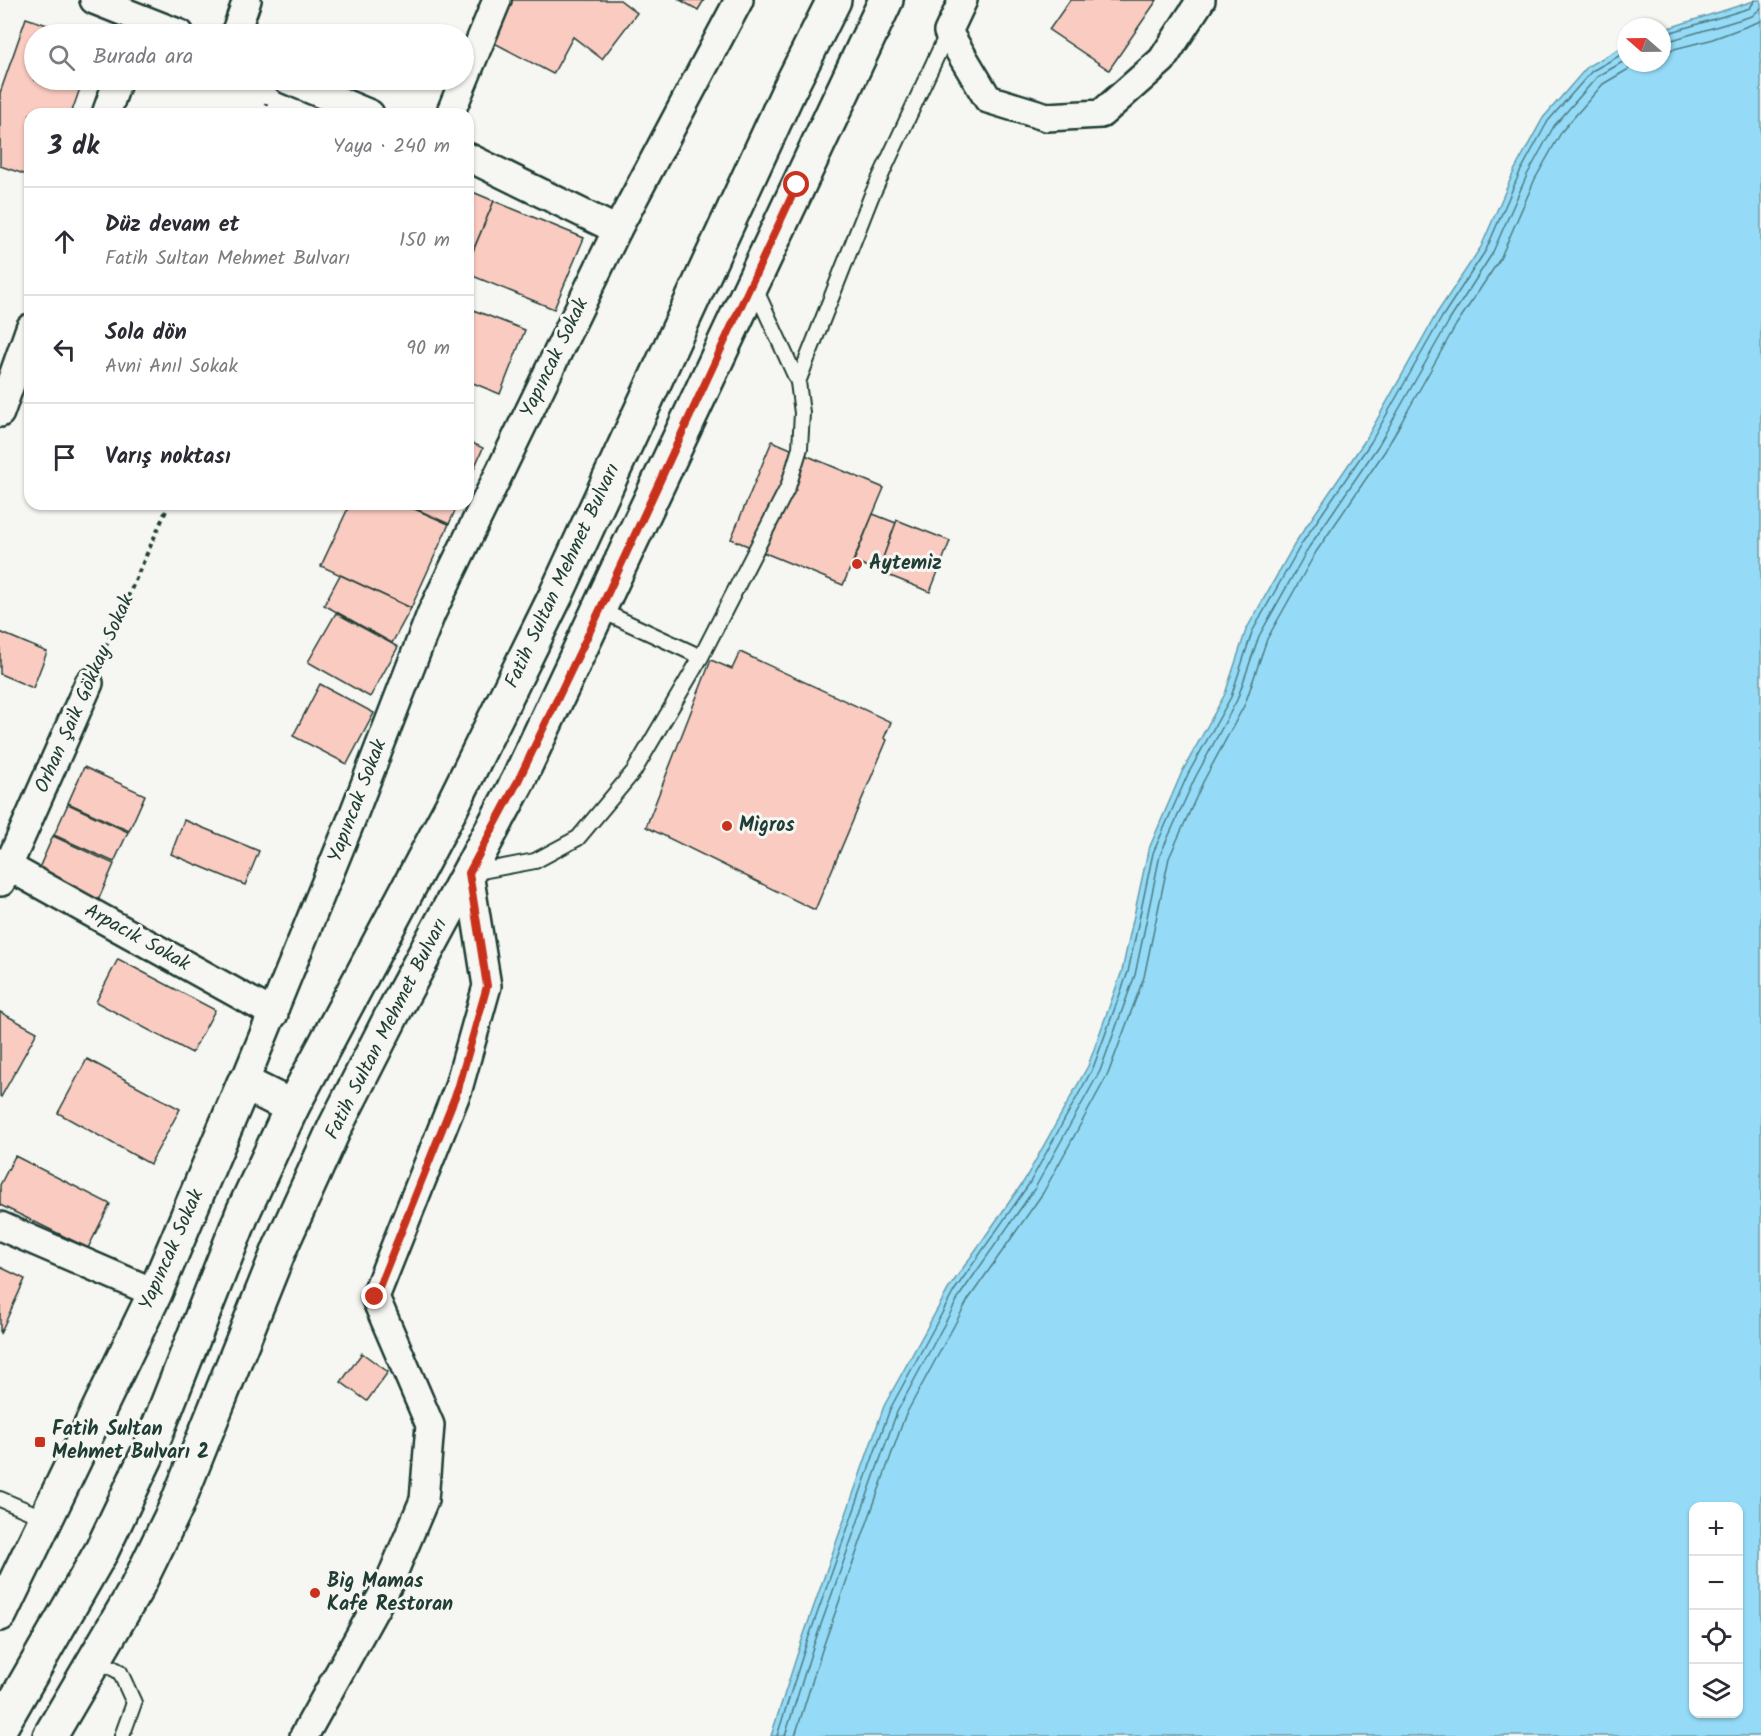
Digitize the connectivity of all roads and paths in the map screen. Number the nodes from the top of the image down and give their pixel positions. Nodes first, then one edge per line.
1 (94, 0) edge
2 (247, 0) edge
3 (496, 0) edge
4 (740, 0) edge
5 (834, 0) edge
6 (886, 0) edge
7 (963, 0) edge
8 (1201, 0) edge
9 (140, 17) edge
10 (156, 24) edge
11 (239, 24) edge
12 (948, 32) junction
13 (474, 55) edge
14 (114, 90) edge
15 (312, 90) edge
16 (460, 90) edge
17 (108, 108) edge
18 (356, 108) edge
19 (452, 108) edge
20 (474, 160) edge
21 (618, 230) junction
22 (752, 282) junction
23 (24, 345) edge
24 (798, 382) junction
25 (0, 413) edge
26 (166, 510) edge
27 (600, 610) junction
28 (701, 657) junction
29 (89, 683) joint
30 (3, 871) edge
31 (469, 873) junction
32 (274, 1014) junction
33 (244, 1083) junction
34 (292, 1107) junction
35 (0, 1226) edge
36 (155, 1293) junction
37 (0, 1499) edge
38 (47, 1519) junction
39 (0, 1614) edge
40 (94, 1658) junction
41 (0, 1728) edge
42 (50, 1736) edge
43 (122, 1736) edge
44 (304, 1736) edge

1 - 9 street
2 - 11 street
3 - 13 street
4 - 21 street, Yapıncak Sokak
5 - 34 main road, Fatih Sultan Mehmet Bulvarı
6 - 22 main road, Fatih Sultan Mehmet Bulvarı
7 - 12 street
8 - 12 street
9 - 10 street
12 - 24 lane
14 - 17 street
15 - 18 street
16 - 19 street
20 - 21 street
21 - 32 street, Yapıncak Sokak
22 - 24 lane
22 - 27 main road, Fatih Sultan Mehmet Bulvarı
23 - 25 street
24 - 28 lane
26 - 29 path, Orhan Şaik Gökkay Sokak
27 - 28 lane
27 - 31 main road, Fatih Sultan Mehmet Bulvarı
28 - 31 lane
29 - 30 street, Orhan Şaik Gökkay Sokak
30 - 32 street, Arpacık Sokak
31 - 40 main road, Fatih Sultan Mehmet Bulvarı
31 - 44 street
32 - 33 street, Yapıncak Sokak
33 - 34 main road
33 - 36 main road, Yapıncak Sokak
34 - 41 main road, Fatih Sultan Mehmet Bulvarı
35 - 36 street
36 - 38 main road, Yapıncak Sokak
37 - 38 lane
38 - 39 main road, Yapıncak Sokak
40 - 42 main road, Fatih Sultan Mehmet Bulvarı
40 - 43 lane

